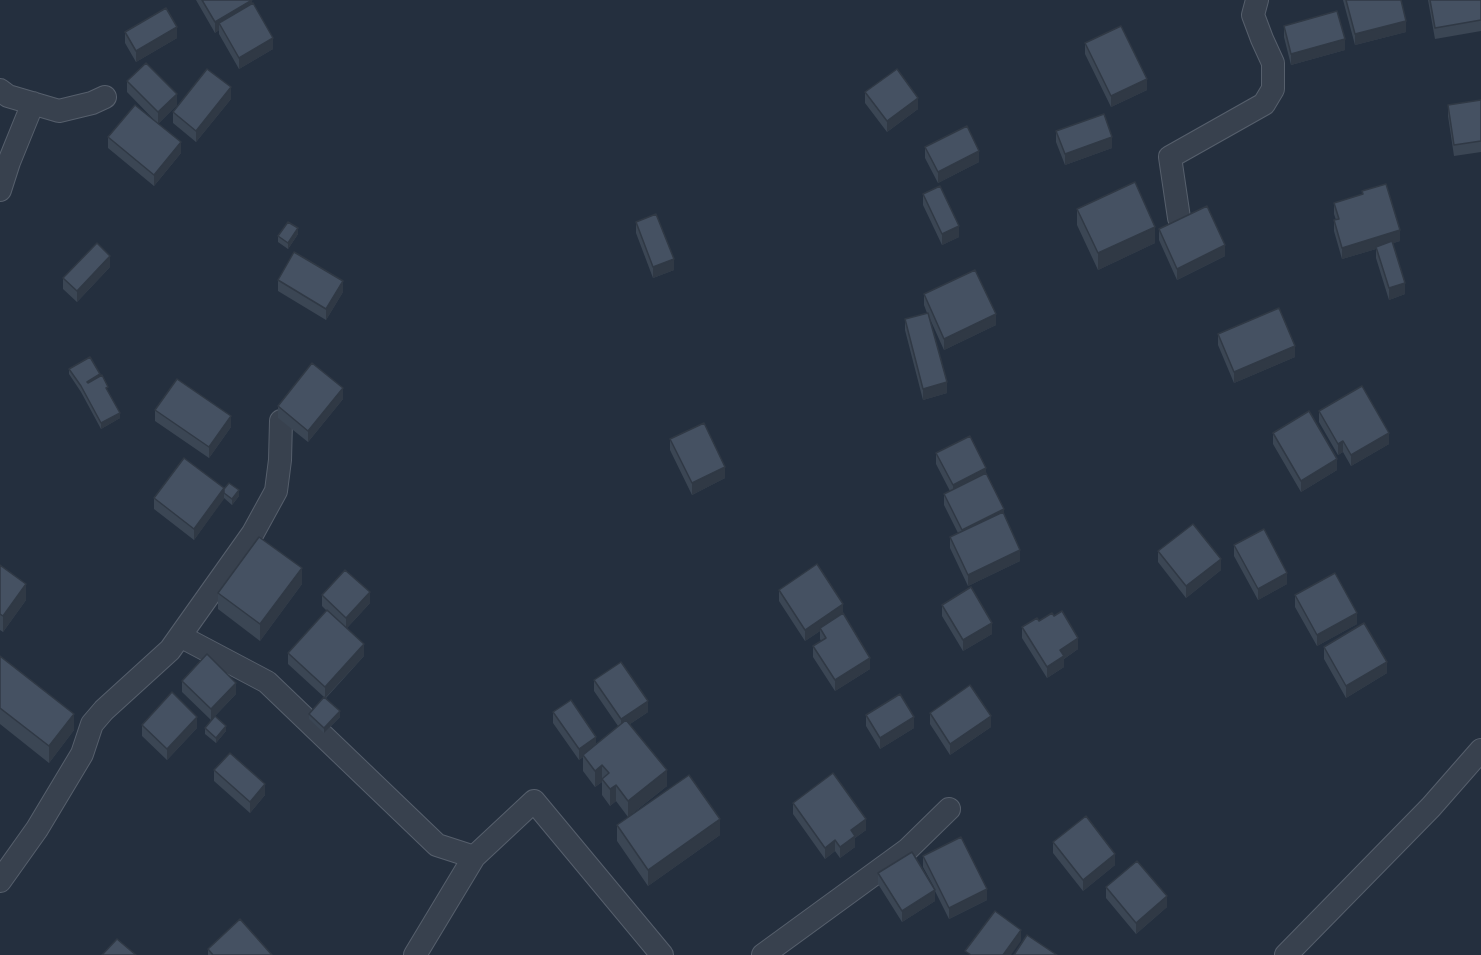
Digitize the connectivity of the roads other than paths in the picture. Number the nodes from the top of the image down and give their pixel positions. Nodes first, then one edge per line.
1 (1257, 0) edge
2 (0, 90) edge
3 (105, 97) dead end
4 (33, 103) junction
5 (0, 190) edge
6 (1179, 218) edge
7 (281, 421) edge
8 (180, 636) junction
9 (1481, 750) edge
10 (949, 808) dead end
11 (474, 857) junction
12 (0, 881) edge
13 (415, 955) edge
14 (662, 955) edge
15 (762, 955) edge
16 (1286, 955) edge

1 - 6 street
2 - 4 street
3 - 4 street
4 - 5 street
7 - 8 street
8 - 11 street
8 - 12 street
9 - 16 street
10 - 15 street
11 - 13 street
11 - 14 street

